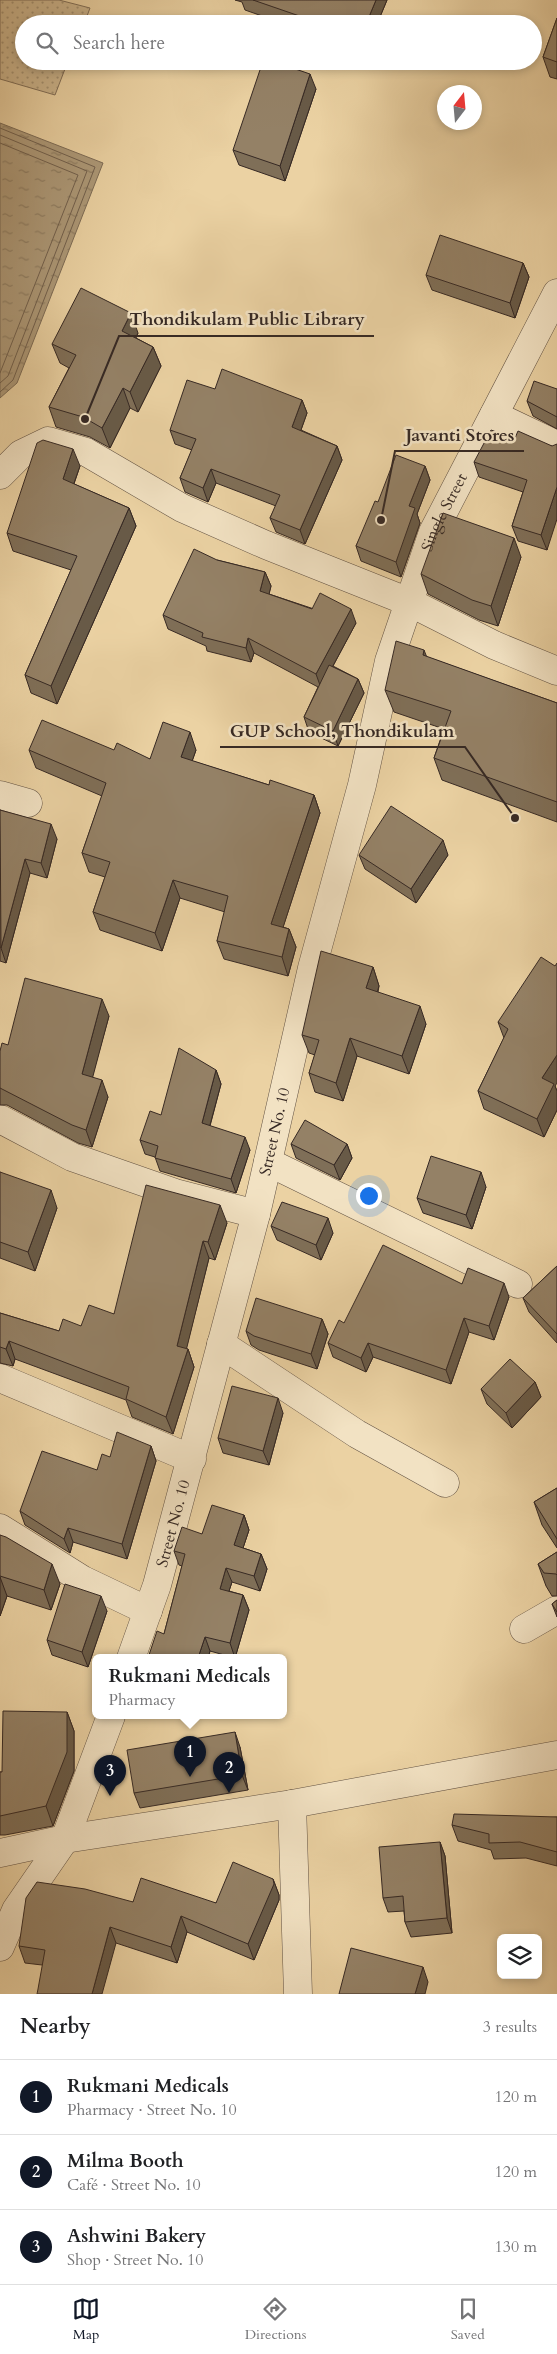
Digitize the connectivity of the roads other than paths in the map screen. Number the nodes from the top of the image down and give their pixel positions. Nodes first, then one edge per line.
1 (557, 293) edge
2 (494, 415) junction
3 (557, 445) edge
4 (0, 475) edge
5 (409, 602) junction
6 (557, 671) edge
7 (0, 795) edge
8 (28, 803) dead end
9 (0, 1119) edge
10 (268, 1162) junction
11 (256, 1214) junction
12 (518, 1284) dead end
13 (221, 1344) junction
14 (0, 1378) edge
15 (192, 1459) junction
16 (445, 1482) dead end
17 (0, 1528) edge
18 (557, 1610) edge
19 (148, 1611) junction
20 (524, 1629) dead end
21 (132, 1654) edge
22 (110, 1719) edge
23 (557, 1755) edge
24 (292, 1804) junction
25 (65, 1840) junction
26 (0, 1853) edge
27 (0, 1947) edge
28 (298, 1994) edge

1 - 2 street, Single Street
2 - 3 street
2 - 5 street, Single Street
4 - 5 street
5 - 6 street
5 - 10 street, Street No. 10
7 - 8 street
9 - 11 street
10 - 11 street, Street No. 10
10 - 12 street
11 - 13 street, Street No. 10
13 - 15 street, Street No. 10
13 - 16 street
14 - 15 street
15 - 19 street, Street No. 10
17 - 19 street
18 - 20 street
19 - 21 street, Street No. 10
22 - 25 street
23 - 24 street
24 - 25 street
24 - 28 street
25 - 26 street
25 - 27 street

